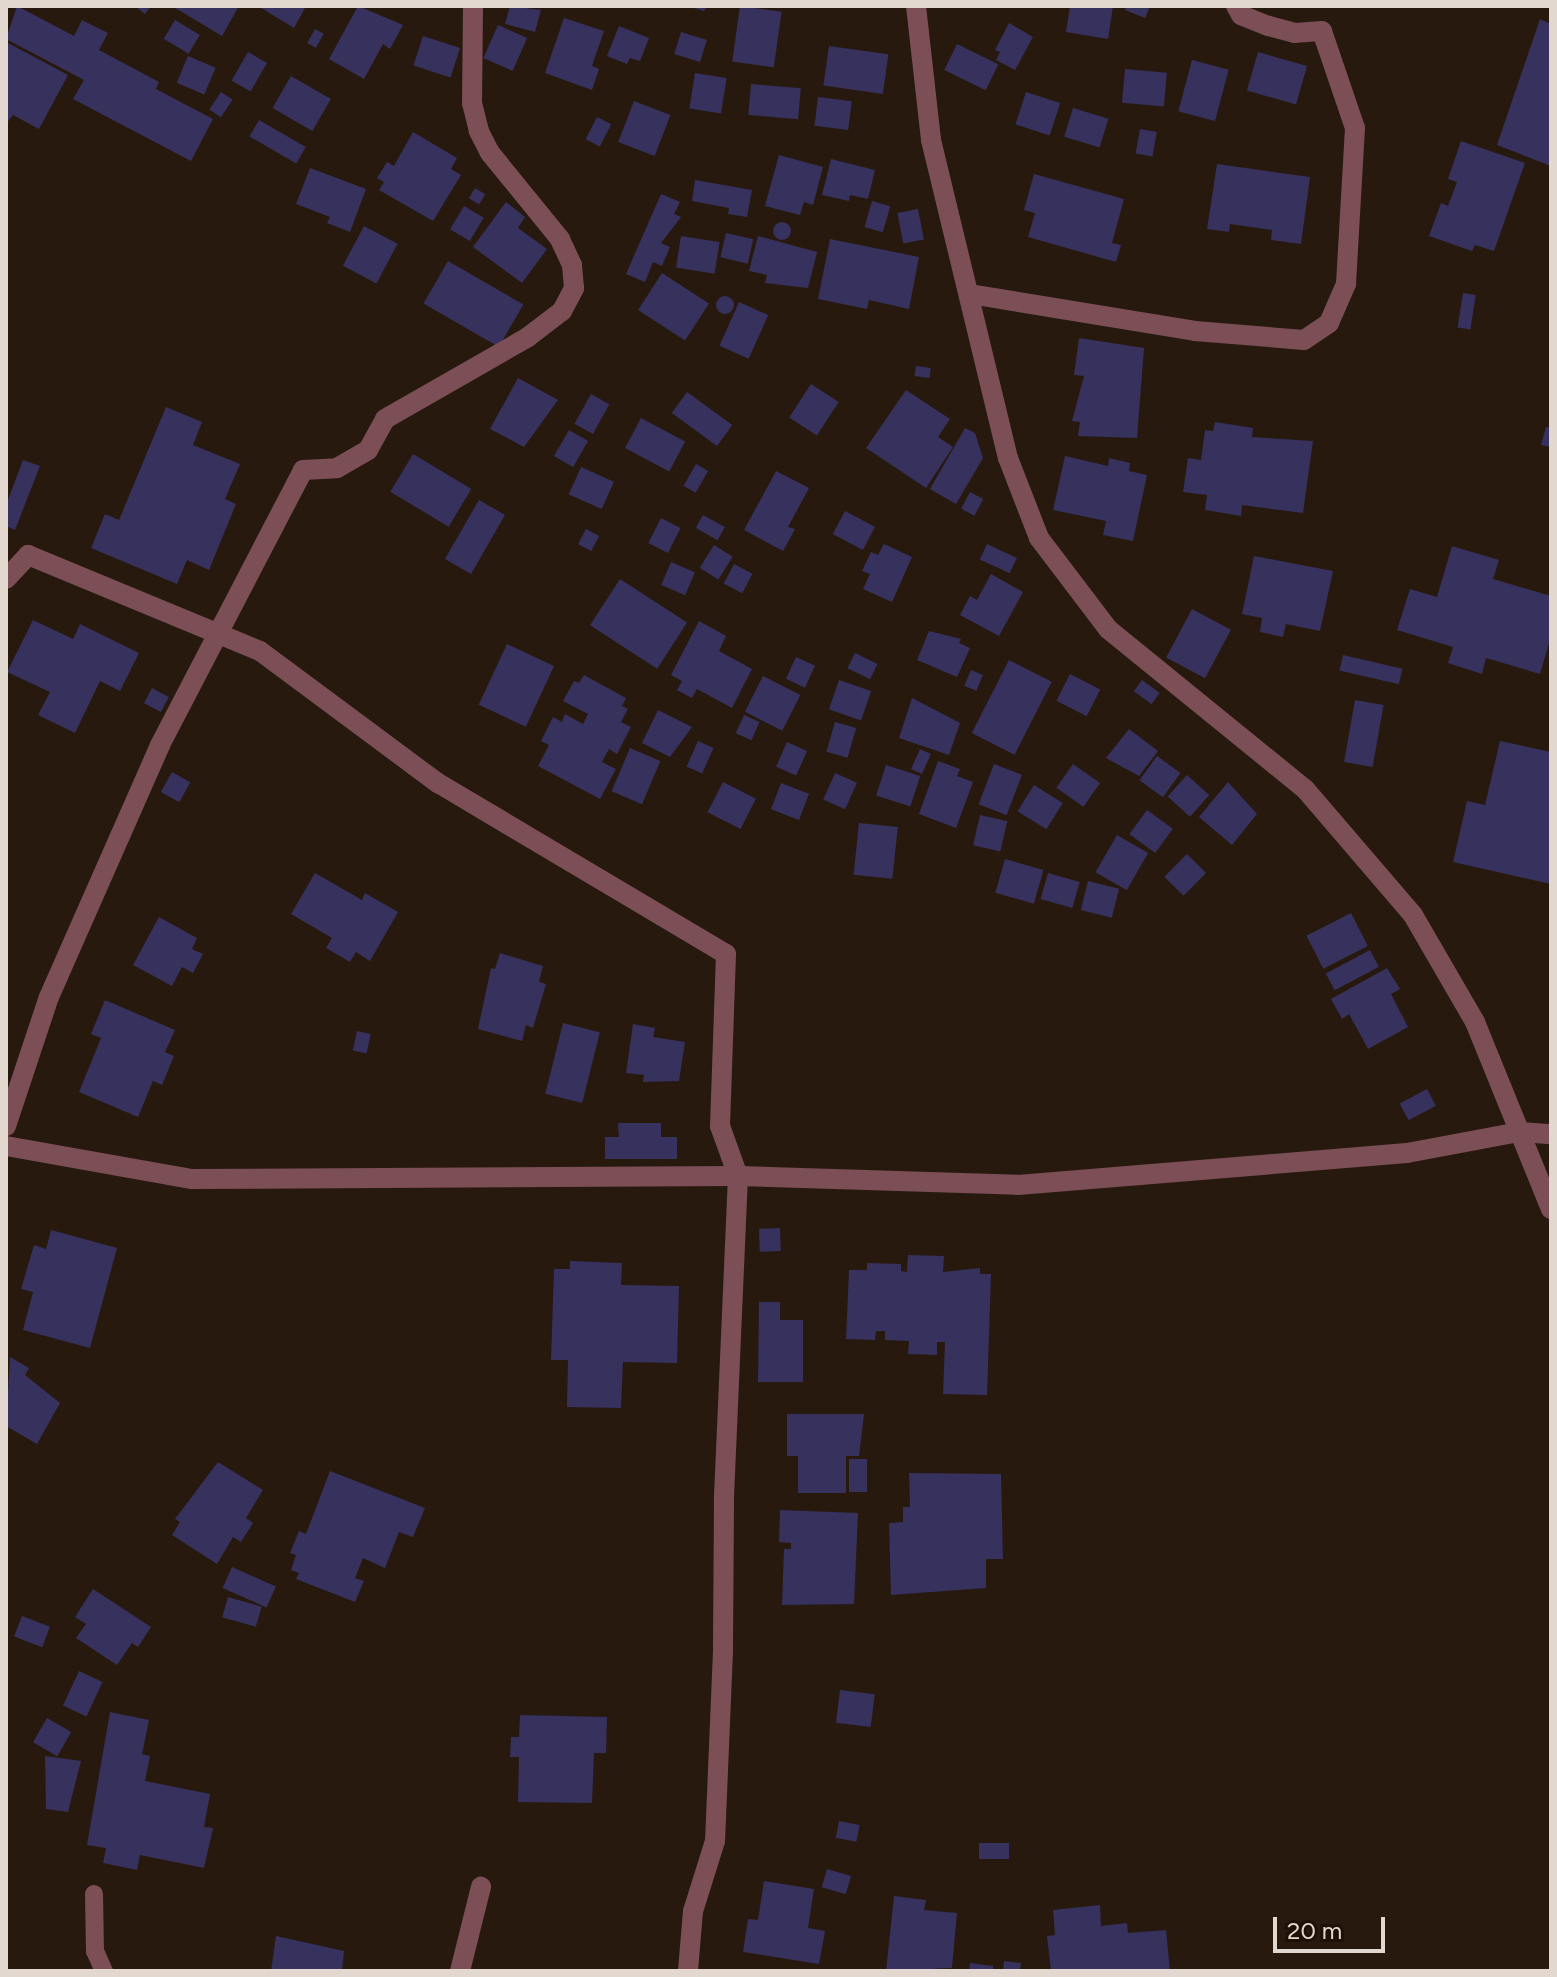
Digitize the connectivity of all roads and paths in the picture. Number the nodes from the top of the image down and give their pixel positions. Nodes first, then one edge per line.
1 (473, 6) edge
2 (916, 6) edge
3 (1236, 6) edge
4 (970, 294) junction
5 (6, 579) edge
6 (219, 631) junction
7 (6, 1126) edge
8 (1519, 1132) junction
9 (1551, 1134) edge
10 (6, 1146) edge
11 (738, 1176) junction
12 (1551, 1209) edge
13 (481, 1887) dead end
14 (94, 1894) dead end
15 (104, 1971) edge
16 (460, 1971) edge
17 (688, 1971) edge

1 - 6 street
2 - 4 street
3 - 4 street
4 - 8 street
5 - 6 street
6 - 7 street
6 - 11 street
8 - 9 street
8 - 11 street
8 - 12 street
10 - 11 street
11 - 17 street
13 - 16 street
14 - 15 lane

